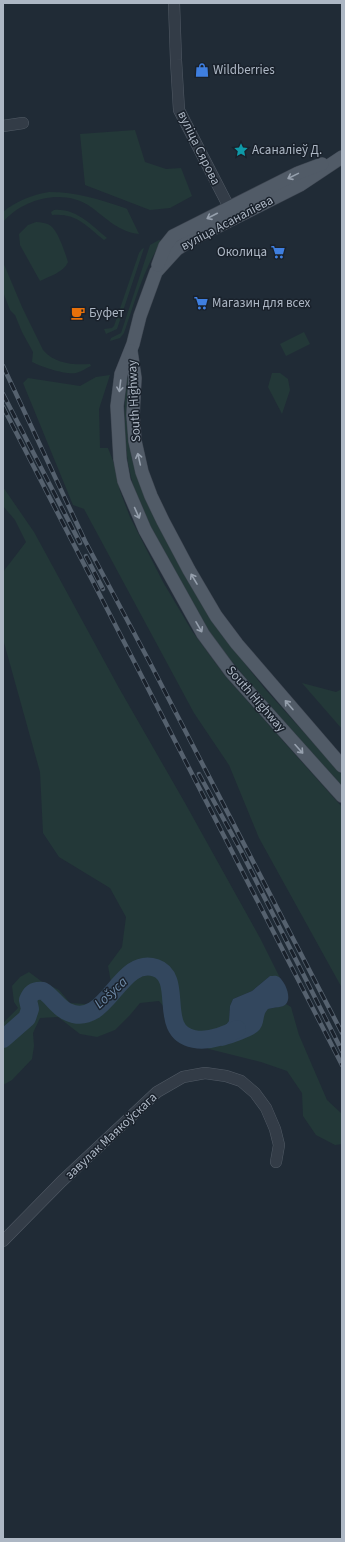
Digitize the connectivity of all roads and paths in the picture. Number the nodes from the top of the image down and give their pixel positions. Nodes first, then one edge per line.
1 (174, 3) edge
2 (23, 123) dead end
3 (3, 126) edge
4 (342, 156) edge
5 (232, 213) junction
6 (131, 349) junction
7 (342, 766) edge
8 (342, 796) edge
9 (276, 1162) dead end
10 (3, 1240) edge

1 - 5 street, вуліца Сярова
2 - 3 street
4 - 5 main road, вуліца Асаналіева
5 - 6 main road, вуліца Асаналіева
7 -> 6 main road, South Highway
6 -> 8 main road, South Highway
9 - 10 street, завулак Маякоўскага

